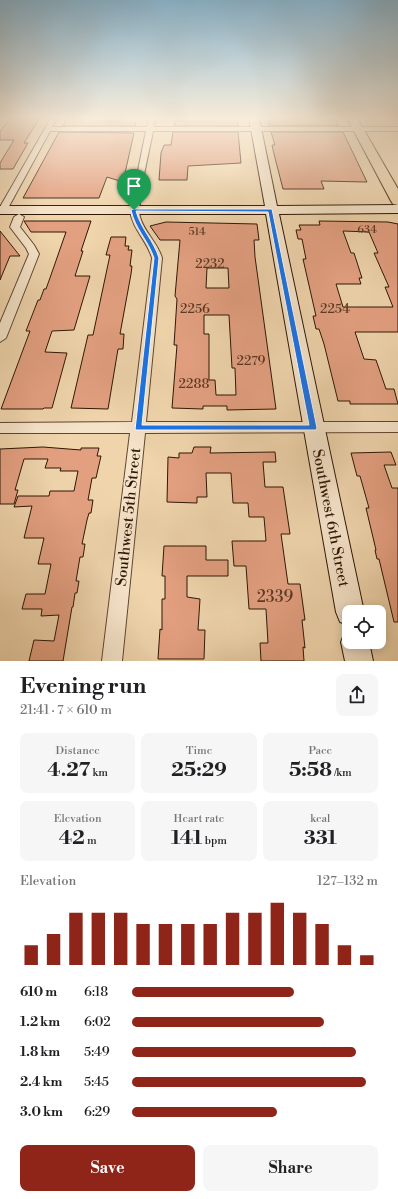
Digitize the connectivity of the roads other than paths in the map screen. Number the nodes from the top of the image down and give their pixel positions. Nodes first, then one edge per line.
1 (36, 149) edge
2 (146, 149) edge
3 (259, 149) edge
4 (369, 149) edge
5 (398, 201) edge
6 (398, 209) edge
7 (1, 212) edge
8 (134, 214) junction
9 (271, 214) junction
10 (19, 217) junction
11 (398, 218) edge
12 (0, 338) edge
13 (398, 427) edge
14 (0, 428) edge
15 (138, 428) junction
16 (313, 428) junction
17 (349, 605) edge
18 (357, 649) edge
19 (112, 661) edge
20 (359, 661) edge

1 - 7 street
2 - 8 street
3 - 9 main road, Southwest 6th Street
4 - 5 main road
6 - 9 main road
7 - 8 main road
7 - 10 main road
8 - 9 main road
8 - 10 main road
8 - 15 street, Southwest 5th Street
9 - 11 main road
9 - 16 main road, Southwest 6th Street
10 - 12 street
13 - 16 street
14 - 15 street
15 - 16 street
15 - 19 street, Southwest 5th Street
16 - 17 main road, Southwest 6th Street
18 - 20 main road

